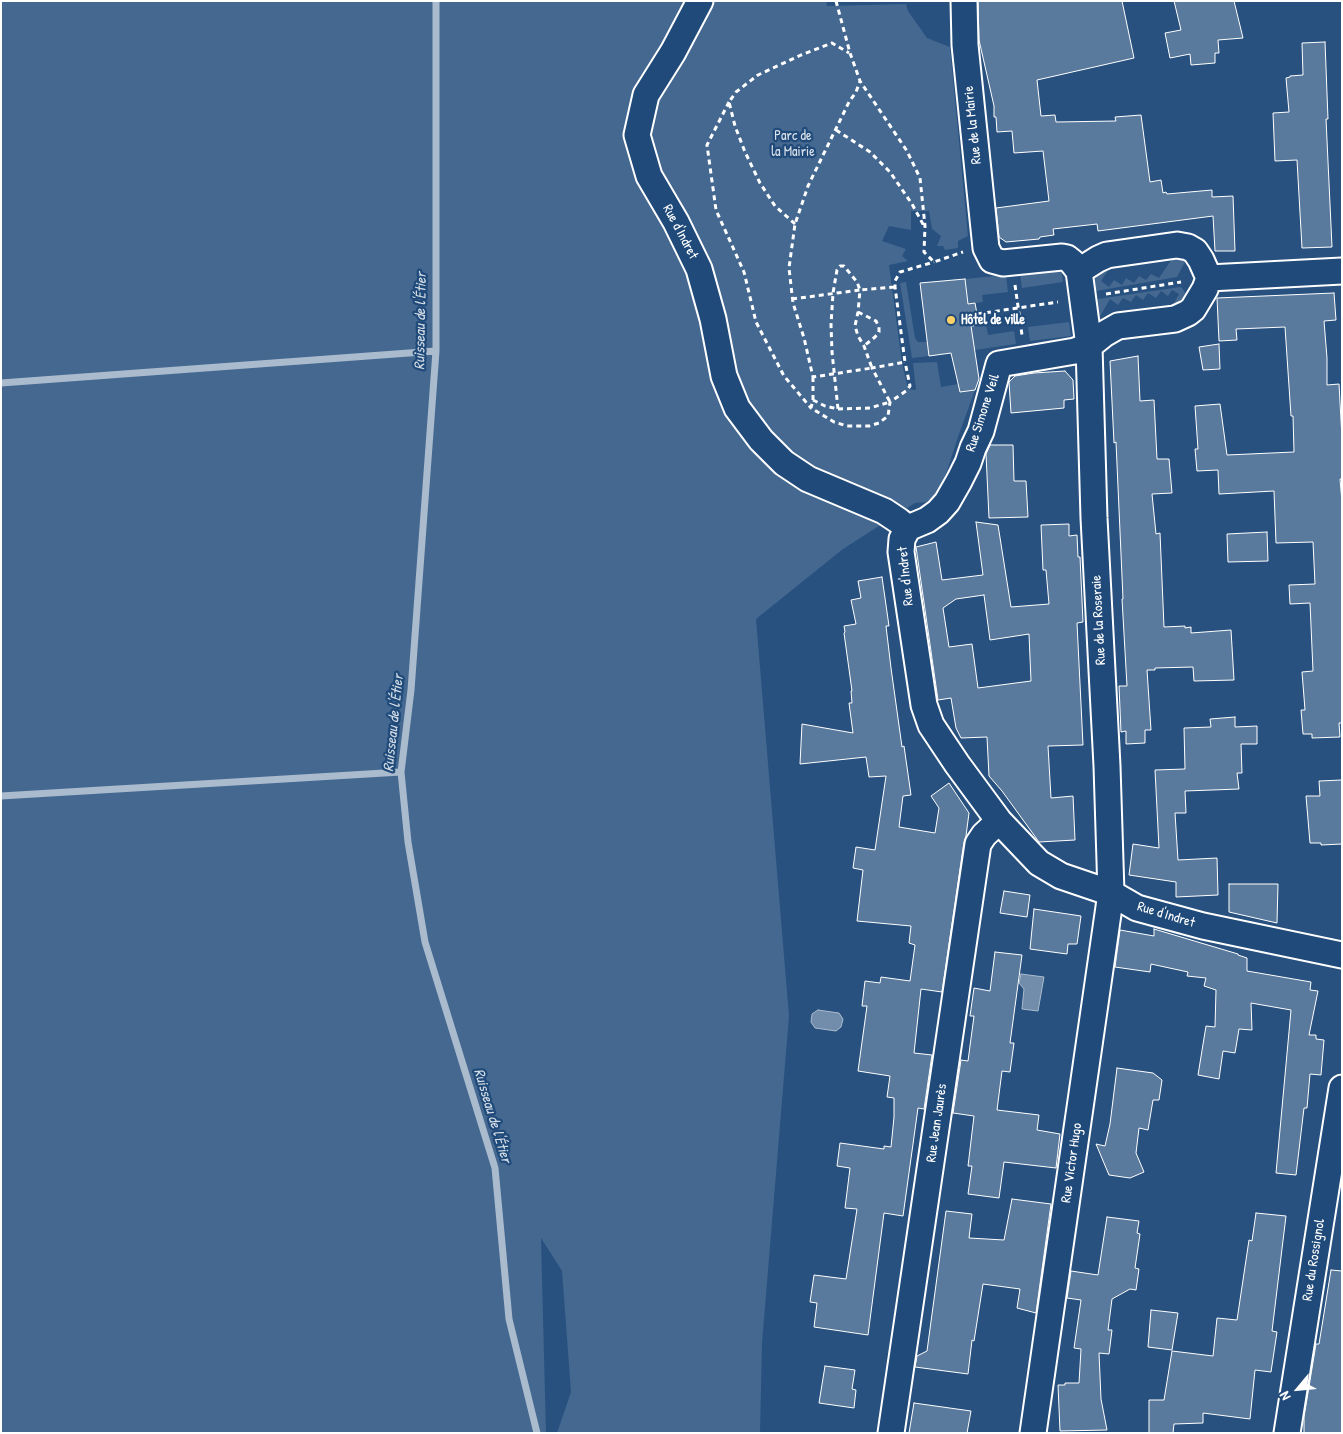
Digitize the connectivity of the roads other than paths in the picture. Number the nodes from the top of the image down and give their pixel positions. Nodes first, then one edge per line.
1 (700, 1) edge
2 (964, 1) edge
3 (1079, 271) junction
4 (1342, 271) edge
5 (1209, 278) junction
6 (1089, 346) junction
7 (908, 528) junction
8 (999, 820) junction
9 (1111, 893) junction
10 (1342, 955) edge
11 (1342, 1088) edge
12 (891, 1433) edge
13 (1032, 1433) edge
14 (1287, 1433) edge

1 - 7 street, Rue d'Indret
2 - 3 street, Rue de la Mairie
3 - 5 street
3 - 6 street, Rue de la Roseraie
4 - 5 street
5 - 6 street
6 - 7 street, Rue Simone Veil
6 - 9 street, Rue de la Roseraie
7 - 8 street, Rue d'Indret
8 - 9 street, Rue d'Indret
8 - 12 street, Rue Jean Jaurès
9 - 10 street, Rue d'Indret
9 - 13 street, Rue Victor Hugo
11 - 14 street, Rue du Rossignol

